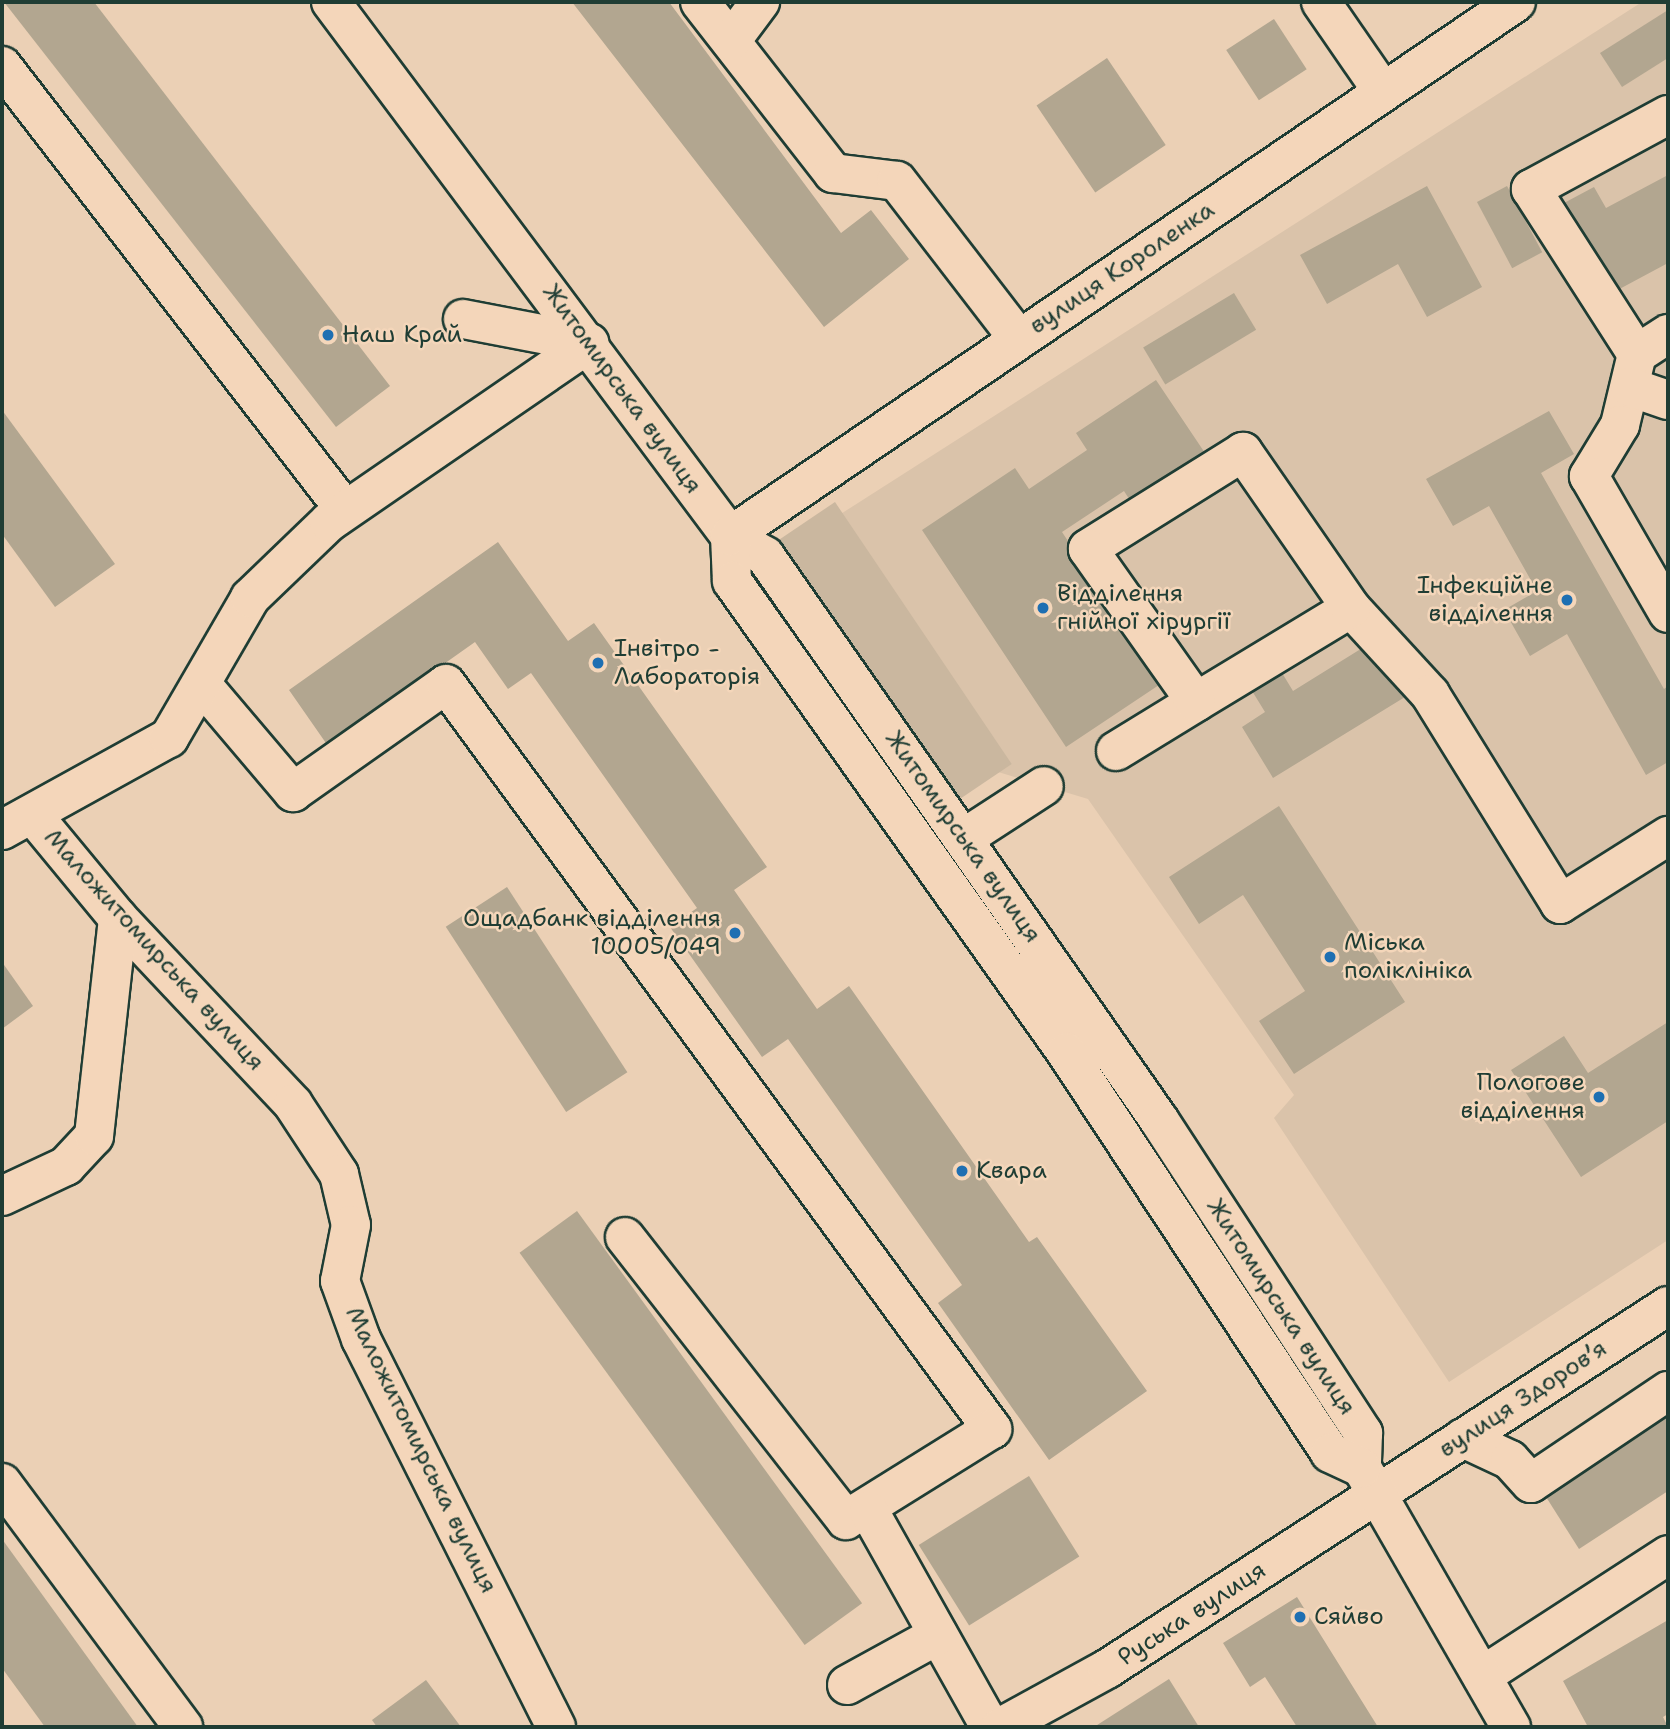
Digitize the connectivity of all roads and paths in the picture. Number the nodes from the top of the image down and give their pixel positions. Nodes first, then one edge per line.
1 (331, 2) edge
2 (701, 2) edge
3 (760, 2) edge
4 (1321, 2) edge
5 (1516, 2) edge
6 (731, 41) junction
7 (2, 66) edge
8 (1382, 92) junction
9 (1668, 115) edge
10 (463, 319) dead end
11 (1018, 338) junction
12 (589, 343) junction
13 (1645, 358) edge
14 (1668, 400) edge
15 (345, 510) junction
16 (730, 537) junction
17 (1351, 608) junction
18 (1668, 612) edge
19 (204, 687) junction
20 (1196, 702) junction
21 (1116, 751) dead end
22 (1044, 786) dead end
23 (17, 822) edge
24 (1668, 836) edge
25 (964, 838) junction
26 (118, 918) junction
27 (2, 1196) edge
28 (625, 1237) dead end
29 (1668, 1306) edge
30 (1668, 1391) edge
31 (1463, 1438) junction
32 (1370, 1480) junction
33 (2, 1483) edge
34 (869, 1511) junction
35 (1668, 1555) edge
36 (938, 1635) junction
37 (1482, 1676) junction
38 (847, 1685) dead end
39 (183, 1727) edge
40 (556, 1727) edge
41 (989, 1727) edge
42 (1001, 1727) edge
43 (1511, 1727) edge

1 - 12 main road, Житомирська вулиця
2 - 6 main road
3 - 6 main road
4 - 8 main road
5 - 8 main road, вулиця Короленка
6 - 11 main road
7 - 15 main road
8 - 11 main road, вулиця Короленка
9 - 13 main road
10 - 12 main road
11 - 16 main road, вулиця Короленка
12 - 15 main road
12 - 16 main road, Житомирська вулиця
13 - 14 main road
13 - 18 main road
15 - 19 main road
16 - 25 main road, Житомирська вулиця
16 - 32 main road
17 - 20 main road
17 - 20 main road
17 - 24 main road
19 - 23 main road
19 - 34 main road
20 - 21 main road
22 - 25 main road
23 - 26 main road, Маложитомирська вулиця
25 - 32 main road, Житомирська вулиця
26 - 27 main road
26 - 40 main road, Маложитомирська вулиця
28 - 34 main road
29 - 31 main road, вулиця Здоровʼя
30 - 31 main road
31 - 32 main road, вулиця Здоровʼя
32 - 37 main road
32 - 42 main road, Руська вулиця
33 - 39 main road
34 - 36 main road
35 - 37 main road
36 - 38 main road
36 - 41 main road
37 - 43 main road

